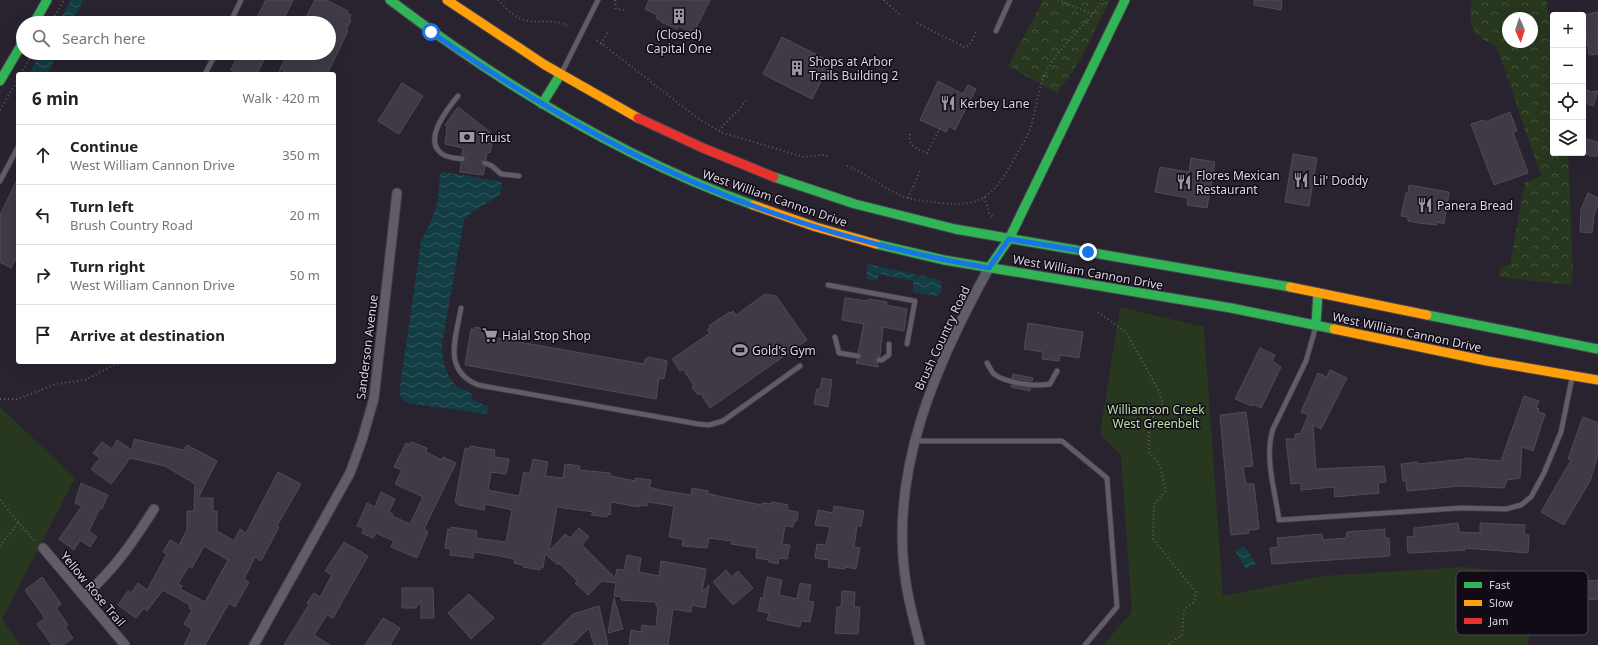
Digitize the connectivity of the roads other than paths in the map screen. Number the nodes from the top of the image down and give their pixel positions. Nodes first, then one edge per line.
1 (47, 0) edge
2 (241, 0) edge
3 (390, 0) edge
4 (598, 0) edge
5 (1010, 0) edge
6 (1125, 0) edge
7 (452, 1) edge
8 (38, 16) edge
9 (233, 16) edge
10 (996, 31) dead end
11 (16, 54) edge
12 (212, 60) edge
13 (206, 72) edge
14 (560, 75) junction
15 (0, 81) edge
16 (458, 96) dead end
17 (542, 104) junction
18 (16, 150) edge
19 (462, 159) dead end
20 (485, 163) dead end
21 (519, 176) dead end
22 (0, 181) edge
23 (398, 193) dead end
24 (1009, 239) junction
25 (989, 268) junction
26 (828, 285) dead end
27 (1318, 293) junction
28 (461, 308) dead end
29 (1316, 324) junction
30 (835, 337) dead end
31 (889, 344) dead end
32 (907, 344) dead end
33 (1598, 349) edge
34 (858, 356) dead end
35 (879, 360) dead end
36 (987, 363) dead end
37 (800, 366) dead end
38 (1057, 371) dead end
39 (1573, 376) junction
40 (1598, 380) edge
41 (915, 441) junction
42 (154, 509) dead end
43 (39, 546) road end
44 (84, 596) junction
45 (125, 645) edge
46 (254, 645) edge
47 (920, 645) edge
48 (1085, 645) edge

1 - 8 main road
2 - 9 lane
3 - 17 main road, West William Cannon Drive
4 - 14 lane
5 - 10 lane
6 - 24 main road, Brush Country Road
7 - 14 main road, West William Cannon Drive
11 - 15 main road
12 - 13 lane
14 - 17 main road
14 - 24 main road, West William Cannon Drive
16 - 19 lane
17 - 25 main road, West William Cannon Drive
18 - 22 lane
20 - 21 lane
23 - 46 street, Sanderson Avenue
24 - 25 main road, Brush Country Road
24 - 27 main road, West William Cannon Drive
25 - 29 main road, West William Cannon Drive
25 - 41 street, Brush Country Road
26 - 32 lane
27 - 29 main road
27 - 33 main road, West William Cannon Drive
28 - 37 lane
29 - 39 main road, West William Cannon Drive
29 - 39 lane
30 - 34 lane
31 - 35 lane
36 - 38 lane
39 - 40 main road, West William Cannon Drive
41 - 47 street, Brush Country Road
41 - 48 lane
42 - 44 street
43 - 44 street, Yellow Rose Trail
44 - 45 street, Yellow Rose Trail

